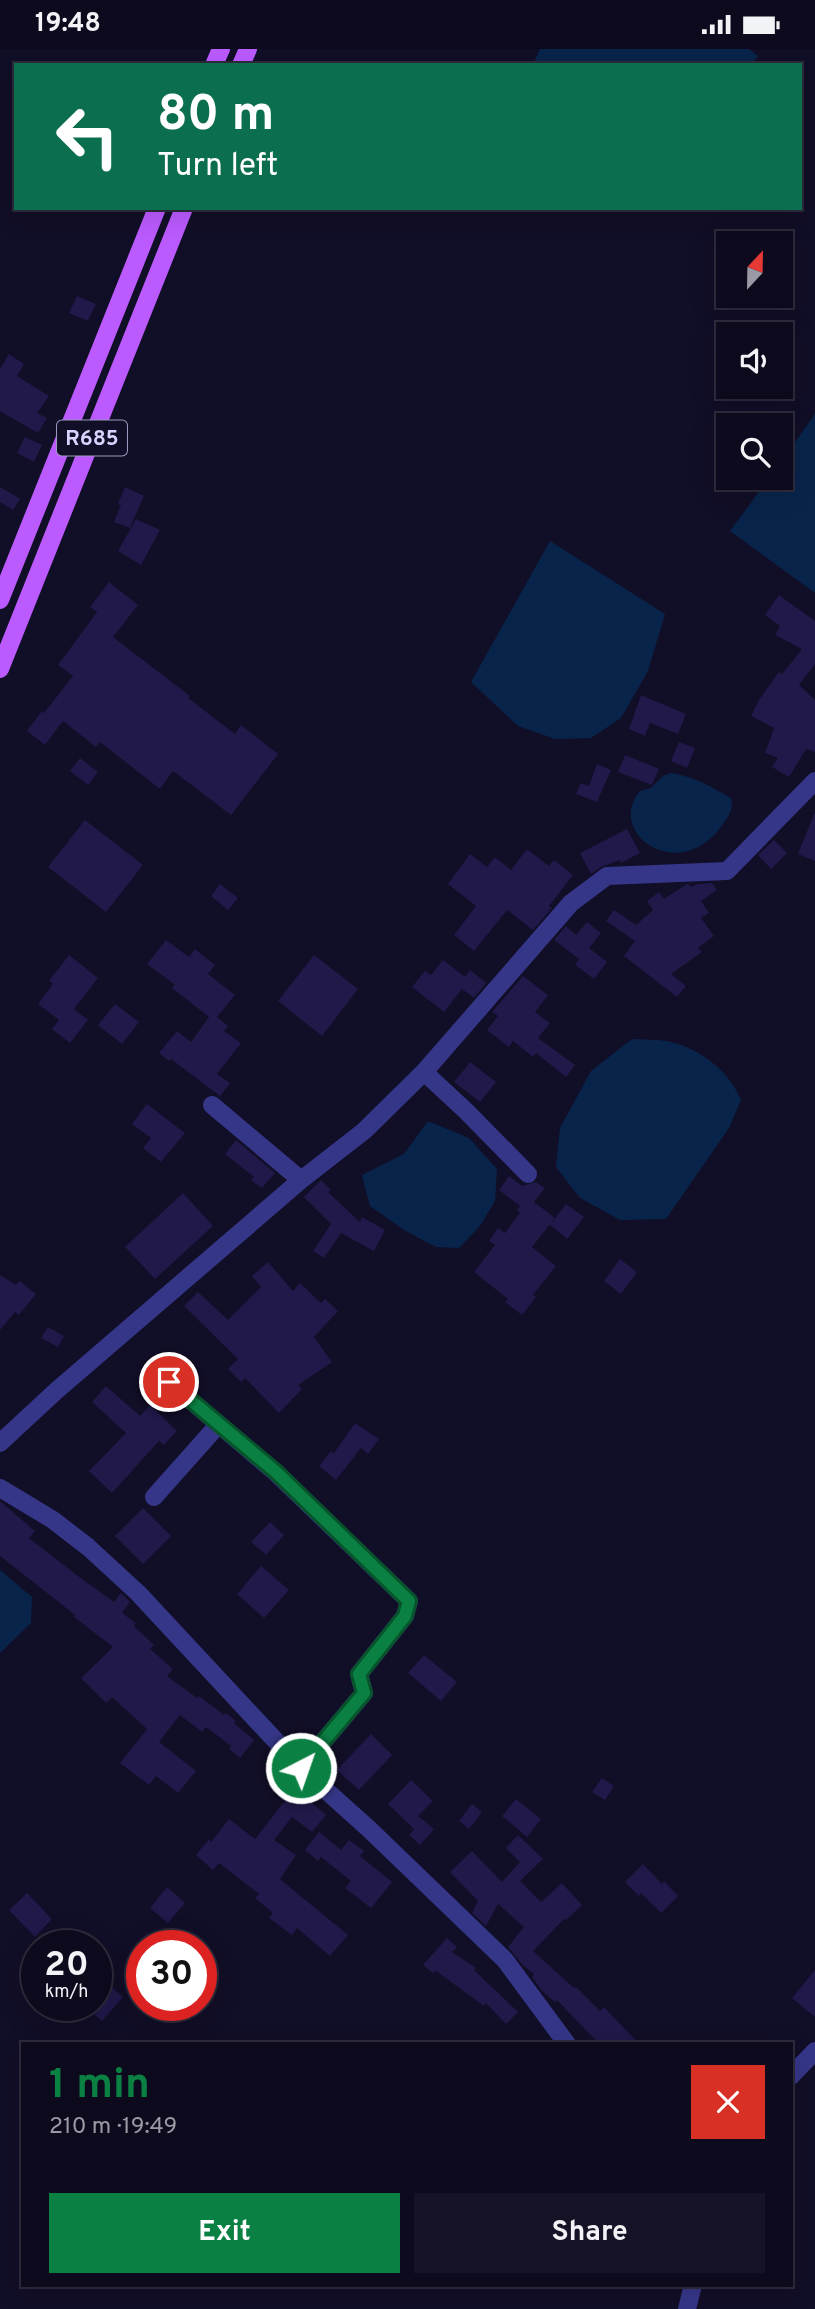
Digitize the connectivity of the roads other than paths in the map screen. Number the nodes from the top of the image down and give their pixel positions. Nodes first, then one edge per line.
1 (156, 210) edge
2 (183, 210) edge
3 (0, 600) edge
4 (0, 669) edge
5 (815, 781) edge
6 (424, 1072) junction
7 (212, 1105) dead end
8 (528, 1174) dead end
9 (301, 1180) junction
10 (169, 1382) dead end
11 (219, 1424) junction
12 (0, 1443) edge
13 (0, 1487) edge
14 (154, 1497) dead end
15 (301, 1768) junction
16 (568, 2042) edge
17 (815, 2051) edge
18 (793, 2073) edge
19 (692, 2287) edge
20 (687, 2309) edge

1 - 3 main road, R685
2 - 4 main road, R685
5 - 6 street
6 - 8 street
6 - 9 street
7 - 9 street
9 - 12 street
10 - 11 street
11 - 14 street
11 - 15 street
13 - 15 street
15 - 16 street
17 - 18 street
19 - 20 street

